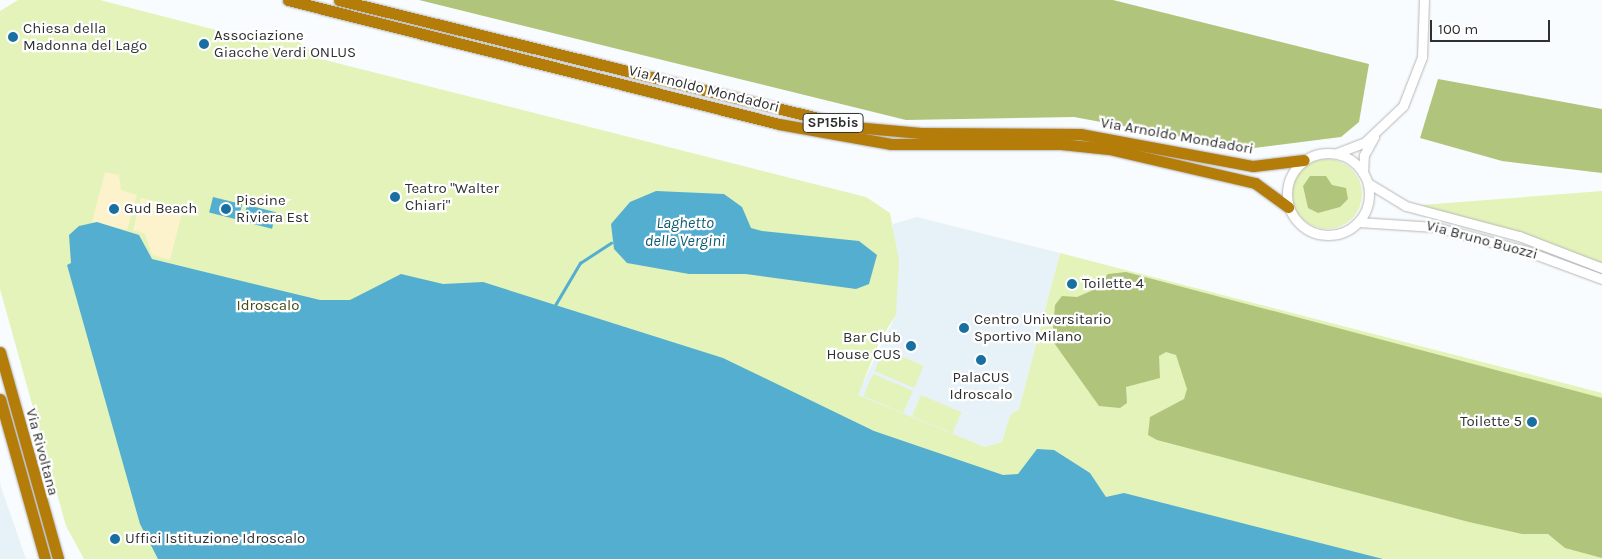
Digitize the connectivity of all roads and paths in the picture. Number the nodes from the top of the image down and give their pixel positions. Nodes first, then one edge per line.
1 (288, 0) edge
2 (339, 0) edge
3 (1424, 0) edge
4 (1378, 130) junction
5 (1330, 152) junction
6 (1304, 160) junction
7 (1364, 174) junction
8 (1368, 183) junction
9 (1288, 207) junction
10 (1358, 222) junction
11 (1602, 268) edge
12 (1602, 279) edge
13 (0, 352) edge
14 (0, 399) edge
15 (0, 428) edge
16 (39, 559) edge
17 (45, 559) edge
18 (58, 559) edge

1 - 9 highway, Via Arnoldo Mondadori / SP15bis
2 - 6 highway, Via Arnoldo Mondadori / SP15bis
3 - 4 main road
4 - 5 main road
4 - 7 main road
5 - 6 main road, SP15bis
5 - 7 main road
6 - 9 main road
7 - 8 main road
8 - 10 main road
8 - 11 main road, Via Bruno Buozzi
9 - 10 main road, SP15bis
10 - 12 main road, Via Bruno Buozzi
13 - 18 highway, Via Rivoltana
14 - 17 highway, Via Rivoltana
15 - 16 highway

